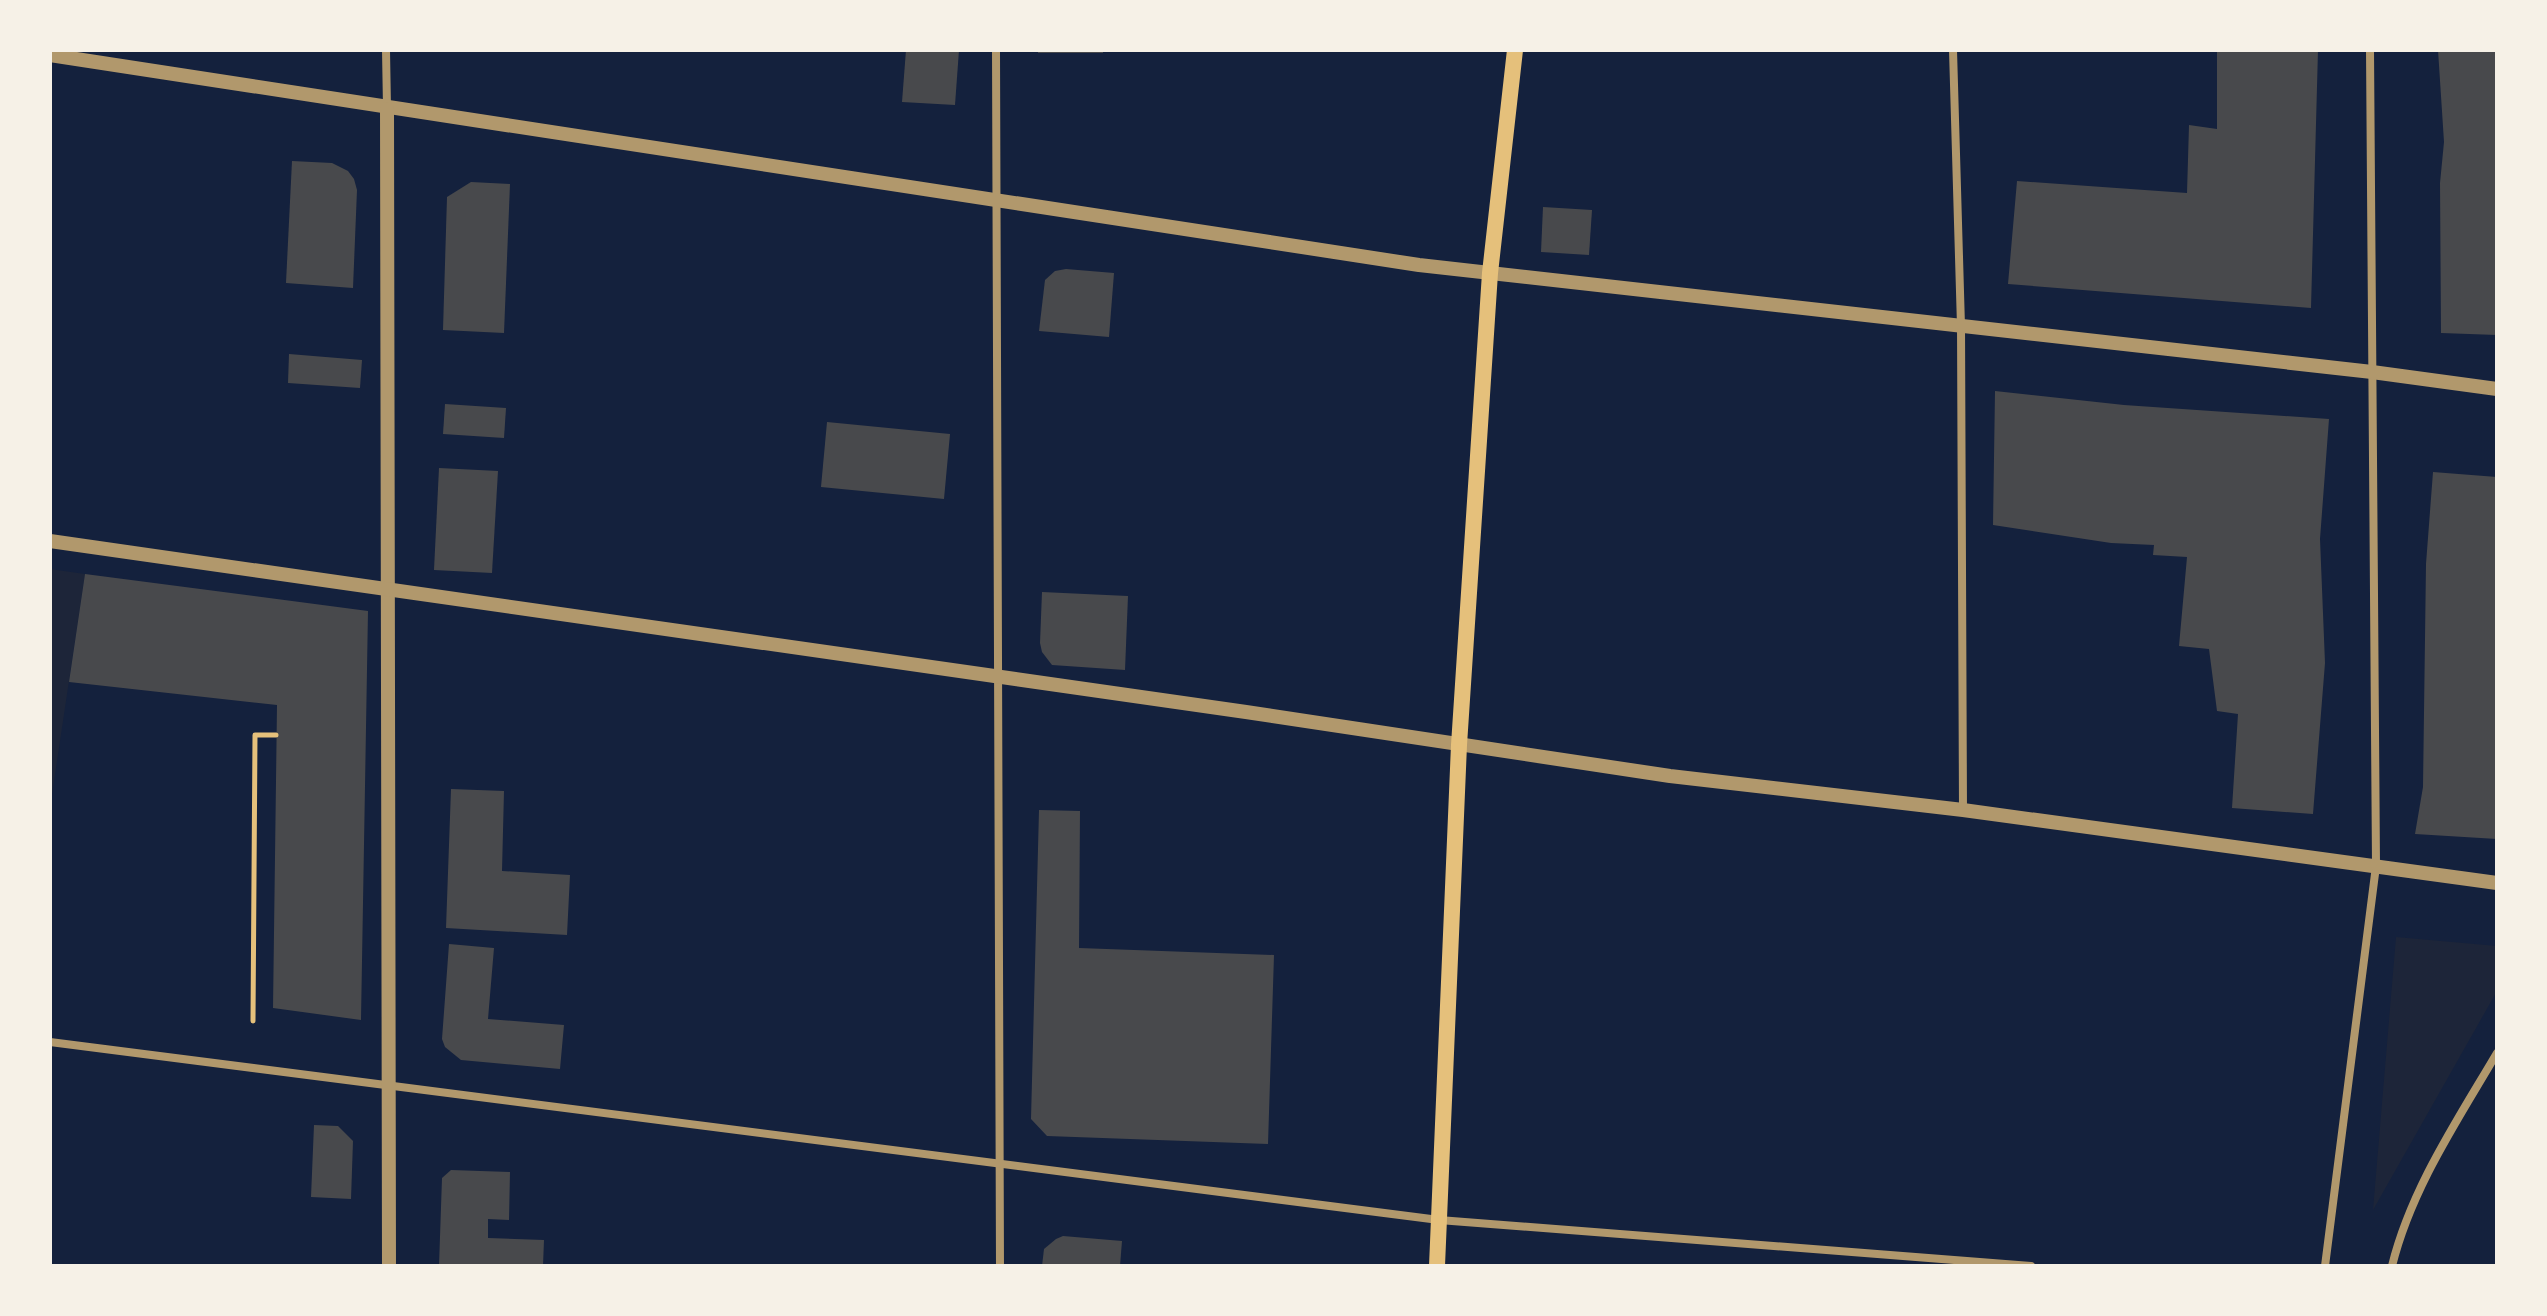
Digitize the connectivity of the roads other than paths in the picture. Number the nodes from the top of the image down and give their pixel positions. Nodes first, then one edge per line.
1 (386, 50) edge
2 (996, 50) edge
3 (1515, 50) edge
4 (1953, 50) edge
5 (2370, 50) edge
6 (50, 55) edge
7 (387, 109) junction
8 (995, 201) junction
9 (1490, 273) junction
10 (1961, 326) junction
11 (2372, 372) junction
12 (2497, 389) edge
13 (50, 541) edge
14 (387, 590) junction
15 (996, 677) junction
16 (1459, 745) junction
17 (1963, 810) junction
18 (2376, 866) junction
19 (2497, 883) edge
20 (50, 1042) edge
21 (2497, 1053) edge
22 (389, 1086) junction
23 (1001, 1163) junction
24 (1439, 1220) junction
25 (389, 1266) edge
26 (1000, 1266) edge
27 (1437, 1266) edge
28 (2031, 1266) edge
29 (2325, 1266) edge
30 (2392, 1266) edge

1 - 7 street
2 - 8 street
3 - 9 main road
4 - 10 street
5 - 11 street
6 - 7 street
7 - 8 street
7 - 14 street
8 - 9 street
8 - 15 street
9 - 10 street
9 - 16 main road
10 - 11 street
10 - 17 street
11 - 12 street
11 - 18 street
13 - 14 street
14 - 15 street
14 - 22 street
15 - 16 street
15 - 23 street
16 - 17 street
16 - 24 main road
17 - 18 street
18 - 19 street
18 - 29 street
20 - 22 street
21 - 30 street
22 - 23 street
22 - 25 street
23 - 24 street
23 - 26 street
24 - 27 main road
24 - 28 street

